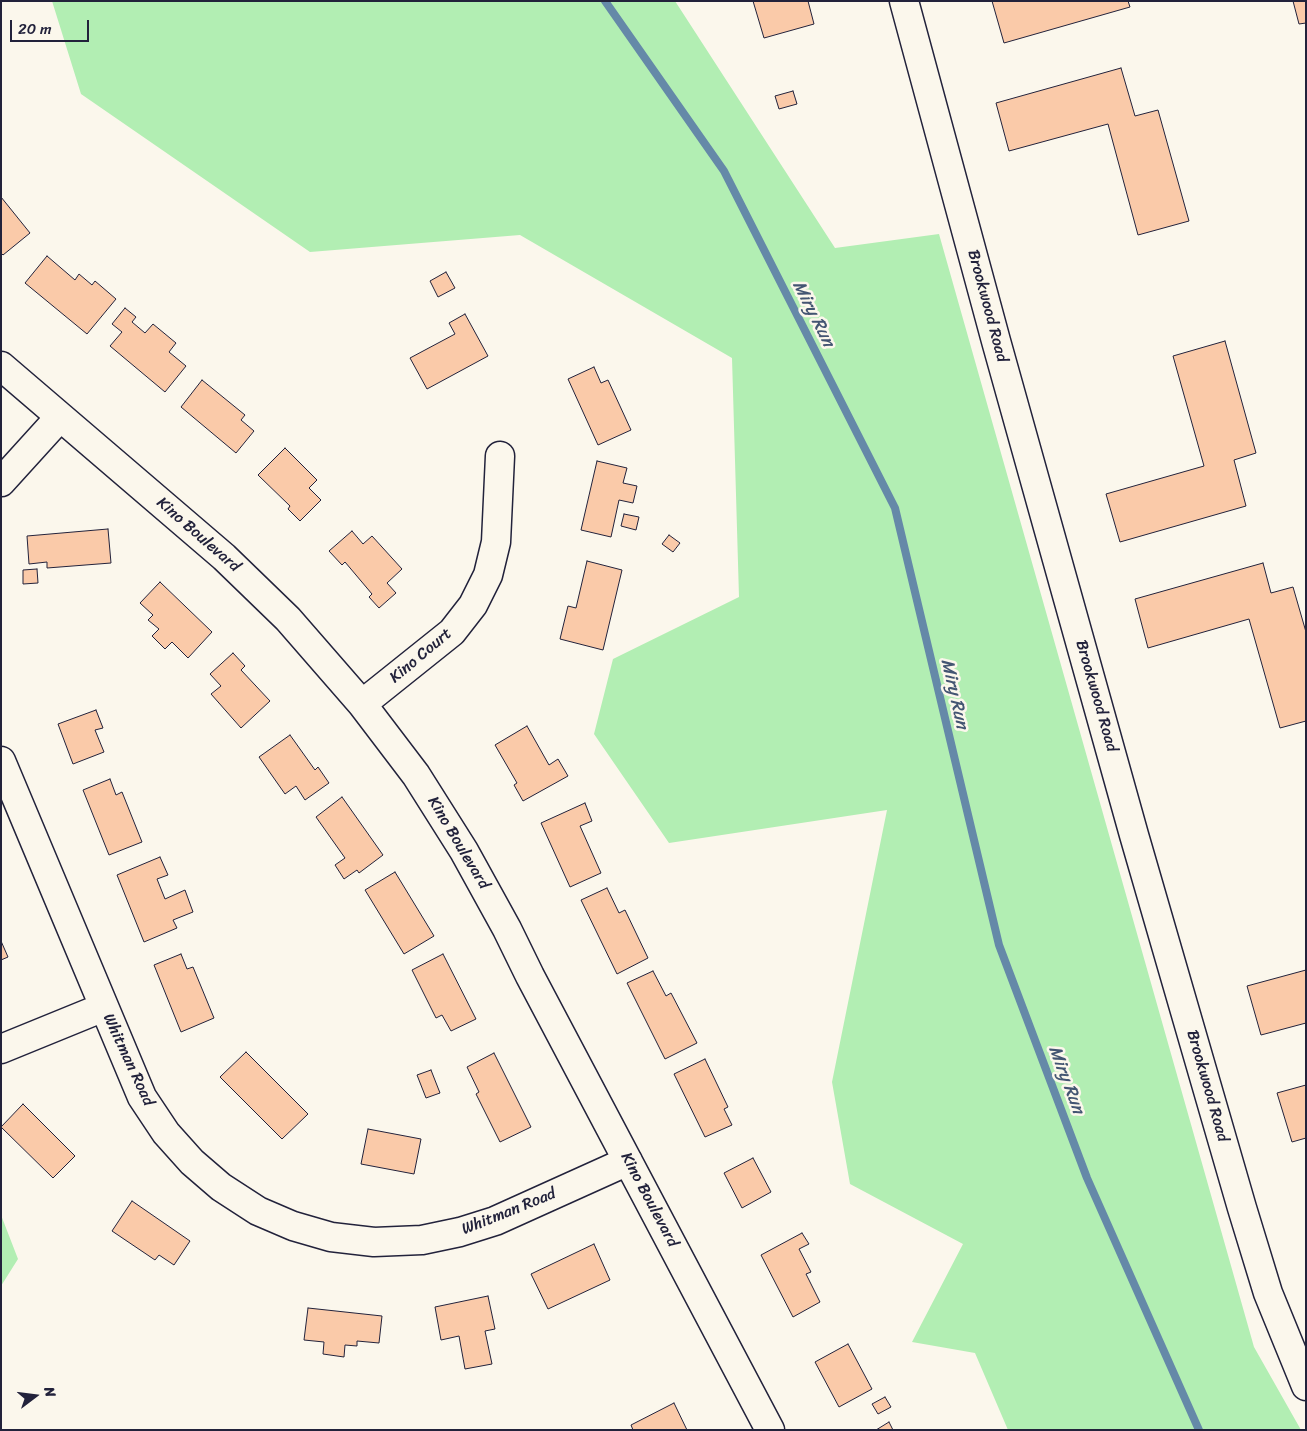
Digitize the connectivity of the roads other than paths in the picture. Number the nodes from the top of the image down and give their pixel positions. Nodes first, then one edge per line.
1 (904, 1) edge
2 (1, 366) edge
3 (60, 417) junction
4 (500, 456) dead end
5 (1, 482) edge
6 (362, 704) junction
7 (1, 761) edge
8 (104, 1007) junction
9 (1, 1048) edge
10 (628, 1161) junction
11 (1306, 1386) edge
12 (770, 1430) edge

1 - 11 street, Brookwood Road
2 - 3 street, Kino Boulevard
3 - 5 street
3 - 6 street, Kino Boulevard
4 - 6 street, Kino Court
6 - 10 street, Kino Boulevard
7 - 8 street, Whitman Road
8 - 9 street
8 - 10 street, Whitman Road
10 - 12 street, Kino Boulevard

